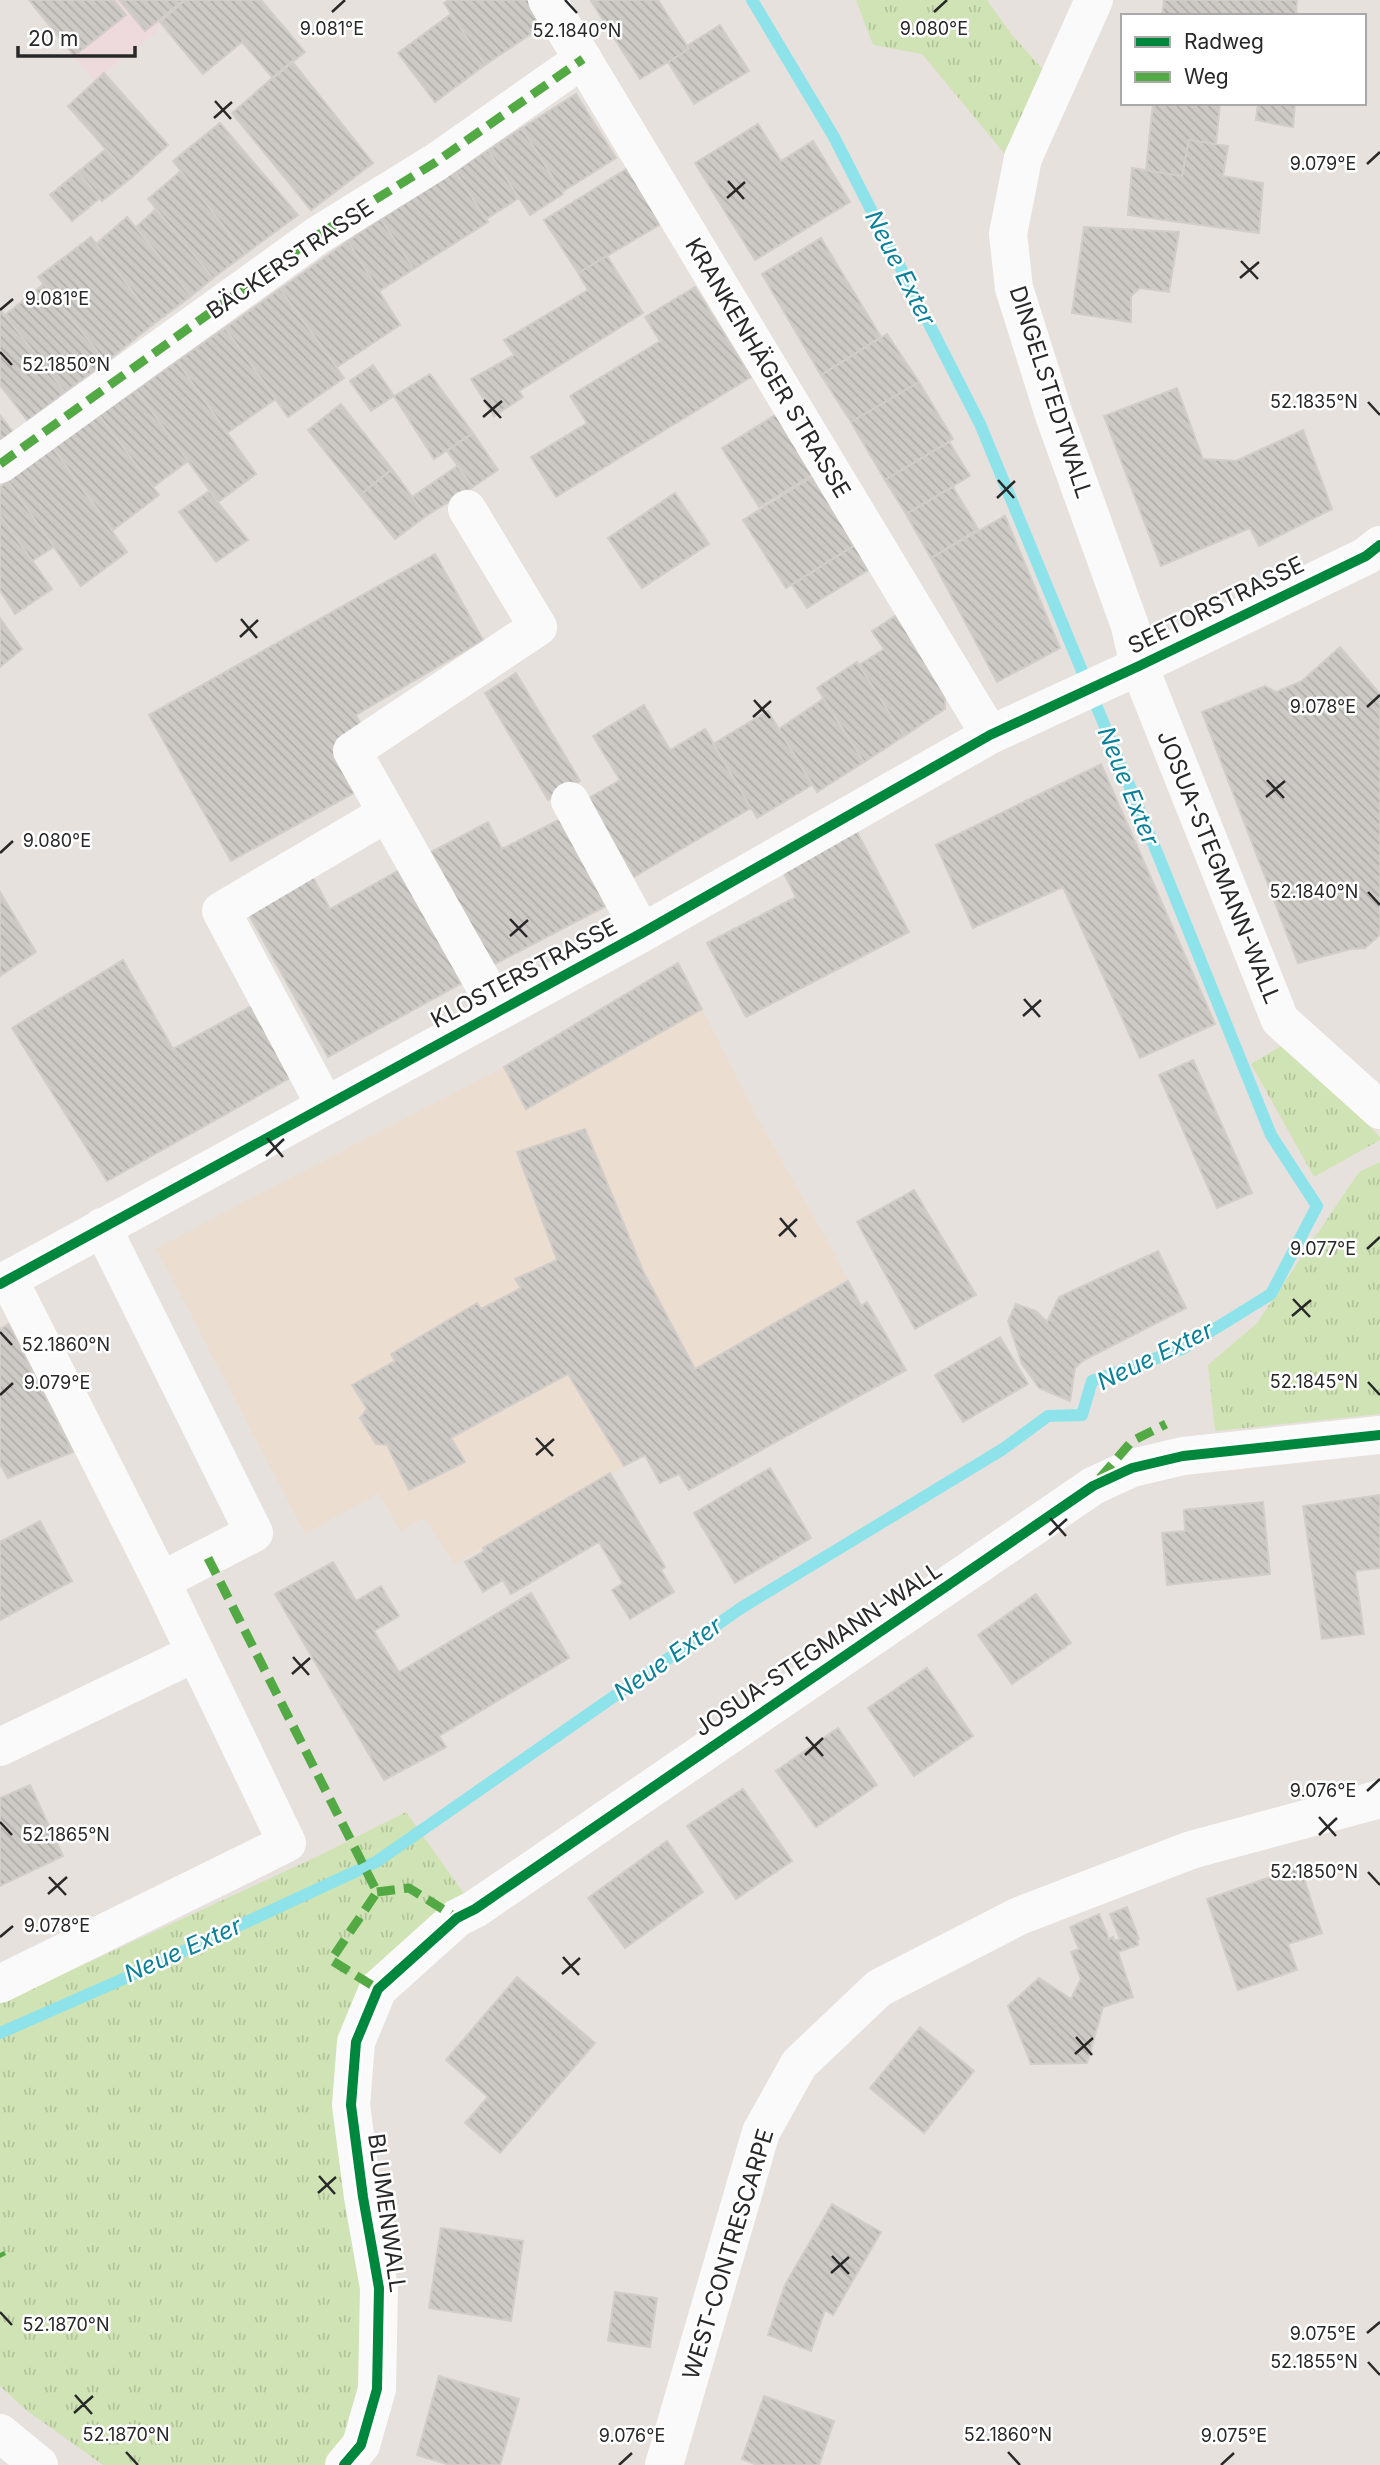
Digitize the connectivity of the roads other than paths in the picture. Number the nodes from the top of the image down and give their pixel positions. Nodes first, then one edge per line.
1 (547, 0) edge
2 (1094, 0) edge
3 (583, 59) junction
4 (0, 464) edge
5 (467, 509) dead end
6 (1375, 551) edge
7 (1123, 674) junction
8 (1068, 699) joint
9 (990, 735) junction
10 (570, 801) dead end
11 (387, 813) junction
12 (642, 933) junction
13 (499, 1010) junction
14 (325, 1105) junction
15 (1380, 1110) edge
16 (102, 1227) junction
17 (5, 1282) edge
18 (1380, 1435) edge
19 (161, 1581) junction
20 (195, 1653) junction
21 (0, 1746) edge
22 (1380, 1799) edge
23 (0, 1984) edge
24 (356, 2042) joint
25 (0, 2433) edge
26 (39, 2465) edge
27 (344, 2465) edge
28 (664, 2465) edge

1 - 3 street, KRANKENHÄGER STRASSE
2 - 7 street, DINGELSTEDTWALL
3 - 4 street, BÄCKERSTRASSE
3 - 9 street, KRANKENHÄGER STRASSE
5 - 11 street
6 - 7 street, SEETORSTRASSE
7 - 8 street, SEETORSTRASSE
7 - 15 street, JOSUA-STEGMANN-WALL
8 - 9 street, KLOSTERSTRASSE
9 - 12 street, KLOSTERSTRASSE
10 - 12 street
11 - 13 street
11 - 14 street
12 - 13 street, KLOSTERSTRASSE
13 - 14 street, KLOSTERSTRASSE
14 - 16 street, KLOSTERSTRASSE
16 - 17 street, KLOSTERSTRASSE
16 - 19 street
17 - 19 street, KLOSTERSTRASSE
18 - 24 street, JOSUA-STEGMANN-WALL
19 - 20 street, KLOSTERSTRASSE
20 - 21 street
20 - 23 street, KLOSTERSTRASSE
22 - 28 street, WEST-CONTRESCARPE
24 - 27 street, BLUMENWALL
25 - 26 street

